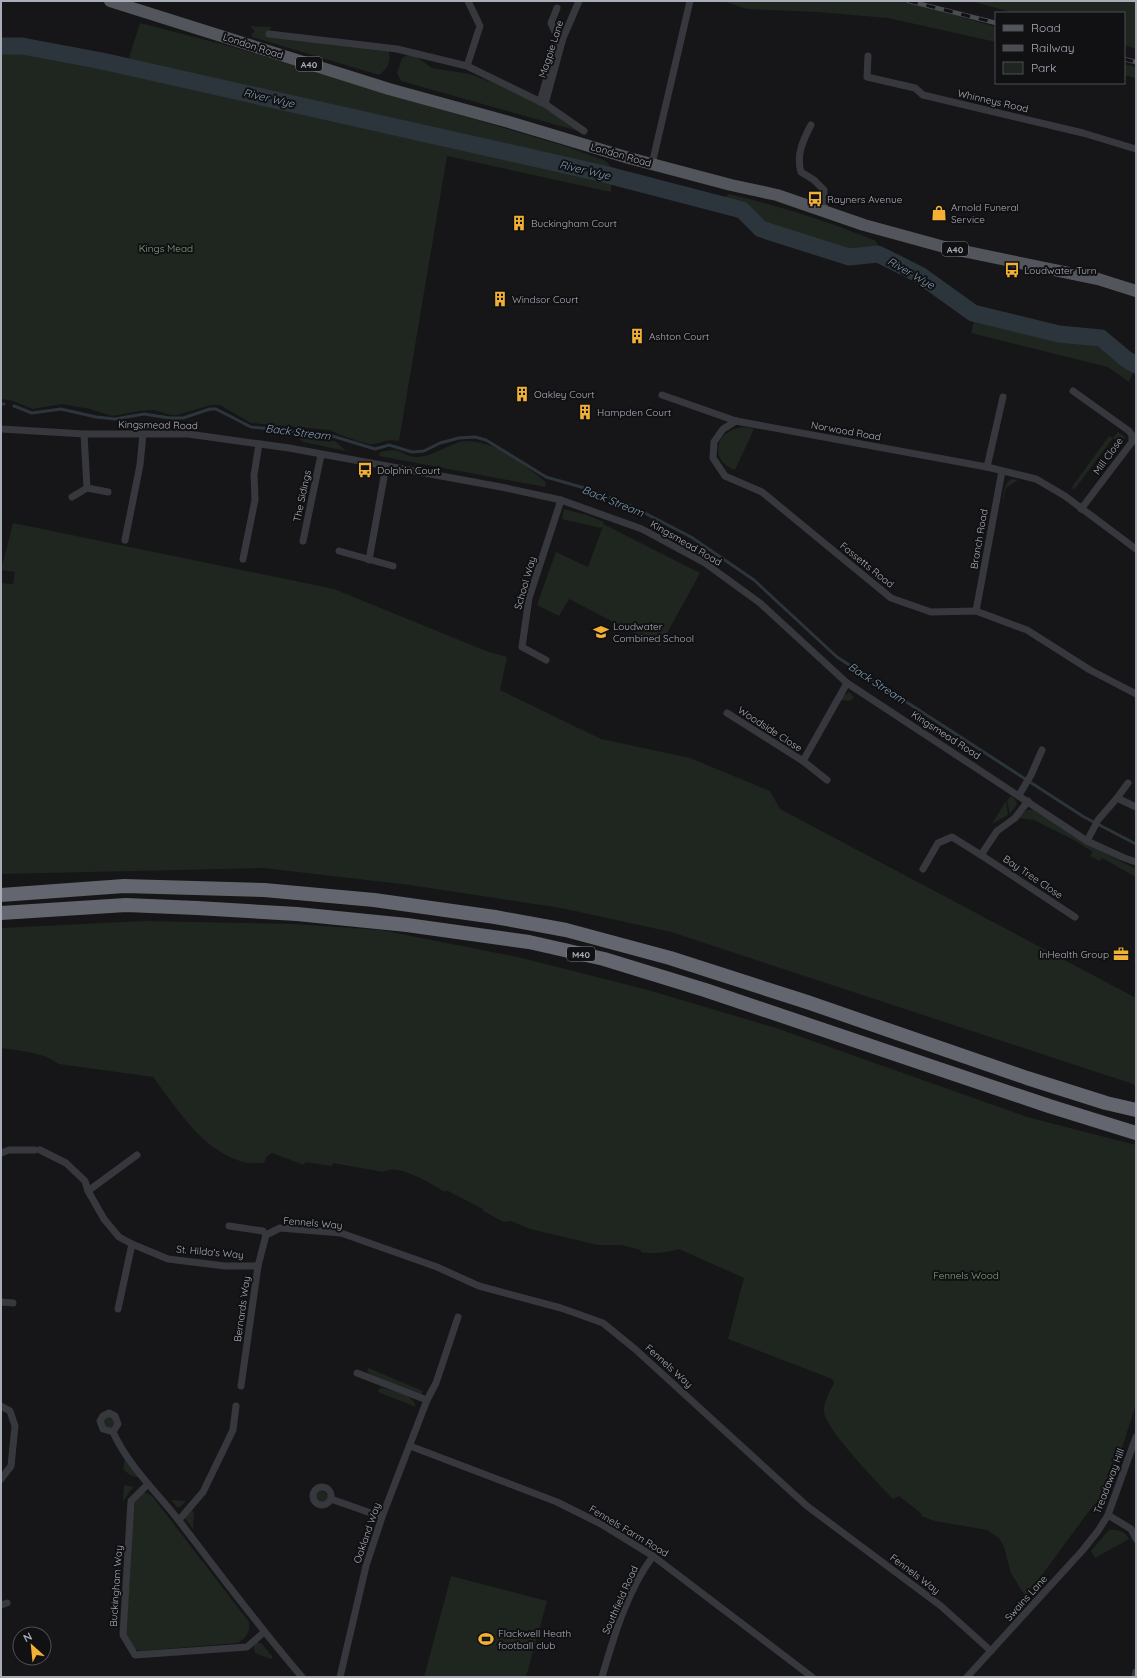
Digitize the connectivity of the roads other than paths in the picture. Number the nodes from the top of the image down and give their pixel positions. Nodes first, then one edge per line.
1 (110, 1) edge
2 (468, 1) edge
3 (579, 1) edge
4 (690, 1) edge
5 (135, 5) edge
6 (557, 8) dead end
7 (269, 34) dead end
8 (868, 56) dead end
9 (467, 66) junction
10 (543, 103) junction
11 (811, 125) dead end
12 (584, 131) dead end
13 (1136, 149) edge
14 (652, 164) junction
15 (826, 212) junction
16 (1136, 291) edge
17 (1073, 391) dead end
18 (662, 395) dead end
19 (1003, 397) dead end
20 (736, 421) junction
21 (1, 429) edge
22 (84, 434) junction
23 (143, 434) junction
24 (258, 444) junction
25 (321, 455) junction
26 (386, 466) junction
27 (987, 467) junction
28 (1002, 471) junction
29 (87, 488) junction
30 (108, 492) dead end
31 (72, 497) dead end
32 (561, 500) junction
33 (1081, 509) junction
34 (125, 540) dead end
35 (303, 541) dead end
36 (1136, 549) edge
37 (338, 551) dead end
38 (243, 559) dead end
39 (369, 560) junction
40 (393, 566) dead end
41 (976, 611) junction
42 (546, 660) dead end
43 (847, 683) junction
44 (1136, 694) edge
45 (727, 713) dead end
46 (1042, 750) dead end
47 (803, 761) junction
48 (827, 780) dead end
49 (1128, 783) dead end
50 (1019, 795) junction
51 (1117, 798) junction
52 (1028, 801) junction
53 (1136, 807) edge
54 (1087, 841) junction
55 (981, 854) junction
56 (1136, 862) edge
57 (923, 869) dead end
58 (1, 895) edge
59 (1, 913) edge
60 (1075, 917) dead end
61 (1136, 1110) edge
62 (1136, 1133) edge
63 (1, 1153) edge
64 (137, 1155) dead end
65 (88, 1191) junction
66 (229, 1226) dead end
67 (266, 1235) junction
68 (132, 1244) junction
69 (258, 1266) junction
70 (1, 1302) edge
71 (13, 1302) dead end
72 (118, 1309) dead end
73 (458, 1317) dead end
74 (358, 1373) dead end
75 (241, 1386) dead end
76 (427, 1400) junction
77 (1, 1406) edge
78 (236, 1406) dead end
79 (113, 1432) dead end
80 (1136, 1437) edge
81 (410, 1446) junction
82 (1, 1479) edge
83 (148, 1484) junction
84 (331, 1499) dead end
85 (1108, 1515) junction
86 (382, 1517) junction
87 (179, 1520) junction
88 (1098, 1532) joint
89 (1136, 1539) edge
90 (653, 1556) junction
91 (264, 1632) junction
92 (991, 1651) junction
93 (1136, 1672) edge
94 (302, 1677) edge
95 (340, 1677) edge
96 (602, 1677) edge
97 (812, 1677) edge
98 (967, 1677) edge
99 (1134, 1677) edge

1 - 5 main road, London Road / A40
2 - 9 street
3 - 10 street, Magpie Lane
4 - 14 street
5 - 14 main road, London Road / A40
6 - 10 street
7 - 9 street, London Road
8 - 13 street, Whinneys Road
9 - 10 street, London Road
10 - 12 street, London Road
11 - 15 street
14 - 15 main road, London Road / A40
15 - 16 main road, London Road / A40
17 - 33 street, Mill Close
18 - 20 street, Norwood Road
19 - 27 street
20 - 27 street, Norwood Road
20 - 41 street, Fassetts Road
21 - 22 street, Kingsmead Road
22 - 23 street, Kingsmead Road
22 - 29 street
23 - 24 street, Kingsmead Road
23 - 34 street
24 - 25 street, Kingsmead Road
24 - 38 street
25 - 26 street, Kingsmead Road
25 - 35 street, The Sidings
26 - 32 street, Kingsmead Road
26 - 39 street
27 - 28 street, Norwood Road
28 - 33 street, Norwood Road
28 - 41 street, Branch Road
29 - 30 street
29 - 31 street
32 - 42 street, School Way
32 - 43 street, Kingsmead Road
33 - 36 street, Norwood Road
37 - 39 street
39 - 40 street
41 - 44 street, Fassetts Road
43 - 47 street, Woodside Close
43 - 50 street, Kingsmead Road
45 - 47 street, Woodside Close
46 - 50 street
47 - 48 street, Woodside Close
49 - 51 street
50 - 52 street, Kingsmead Road
51 - 53 street
51 - 54 street
52 - 54 street, Kingsmead Road
52 - 55 street
54 - 56 street, Kingsmead Road
55 - 57 street, Bay Tree Close
55 - 60 street, Bay Tree Close
58 - 61 highway, M40
59 - 62 highway, M40
63 - 65 street, St. Hilda's Way
64 - 65 street
65 - 68 street, St. Hilda's Way
66 - 67 street
67 - 69 street, Bernards Way
67 - 92 street, Fennels Way
68 - 69 street, St. Hilda's Way
68 - 72 street
69 - 75 street, Bernards Way
70 - 71 street
73 - 76 street, Oakland Way
74 - 76 street
76 - 81 street, Oakland Way
77 - 82 street
78 - 87 street
79 - 83 street
80 - 85 street, Treadaway Hill
81 - 86 street, Oakland Way
81 - 90 street, Fennels Farm Road
83 - 87 street
83 - 91 street, Buckingham Way
84 - 86 street
85 - 88 street, Treadaway Hill
85 - 89 street
86 - 95 street, Oakland Way
87 - 91 street
88 - 92 street, Swains Lane
90 - 96 street, Southfield Road
90 - 97 street, Fennels Farm Road
91 - 94 street
92 - 98 street, Swains Lane
93 - 99 street

